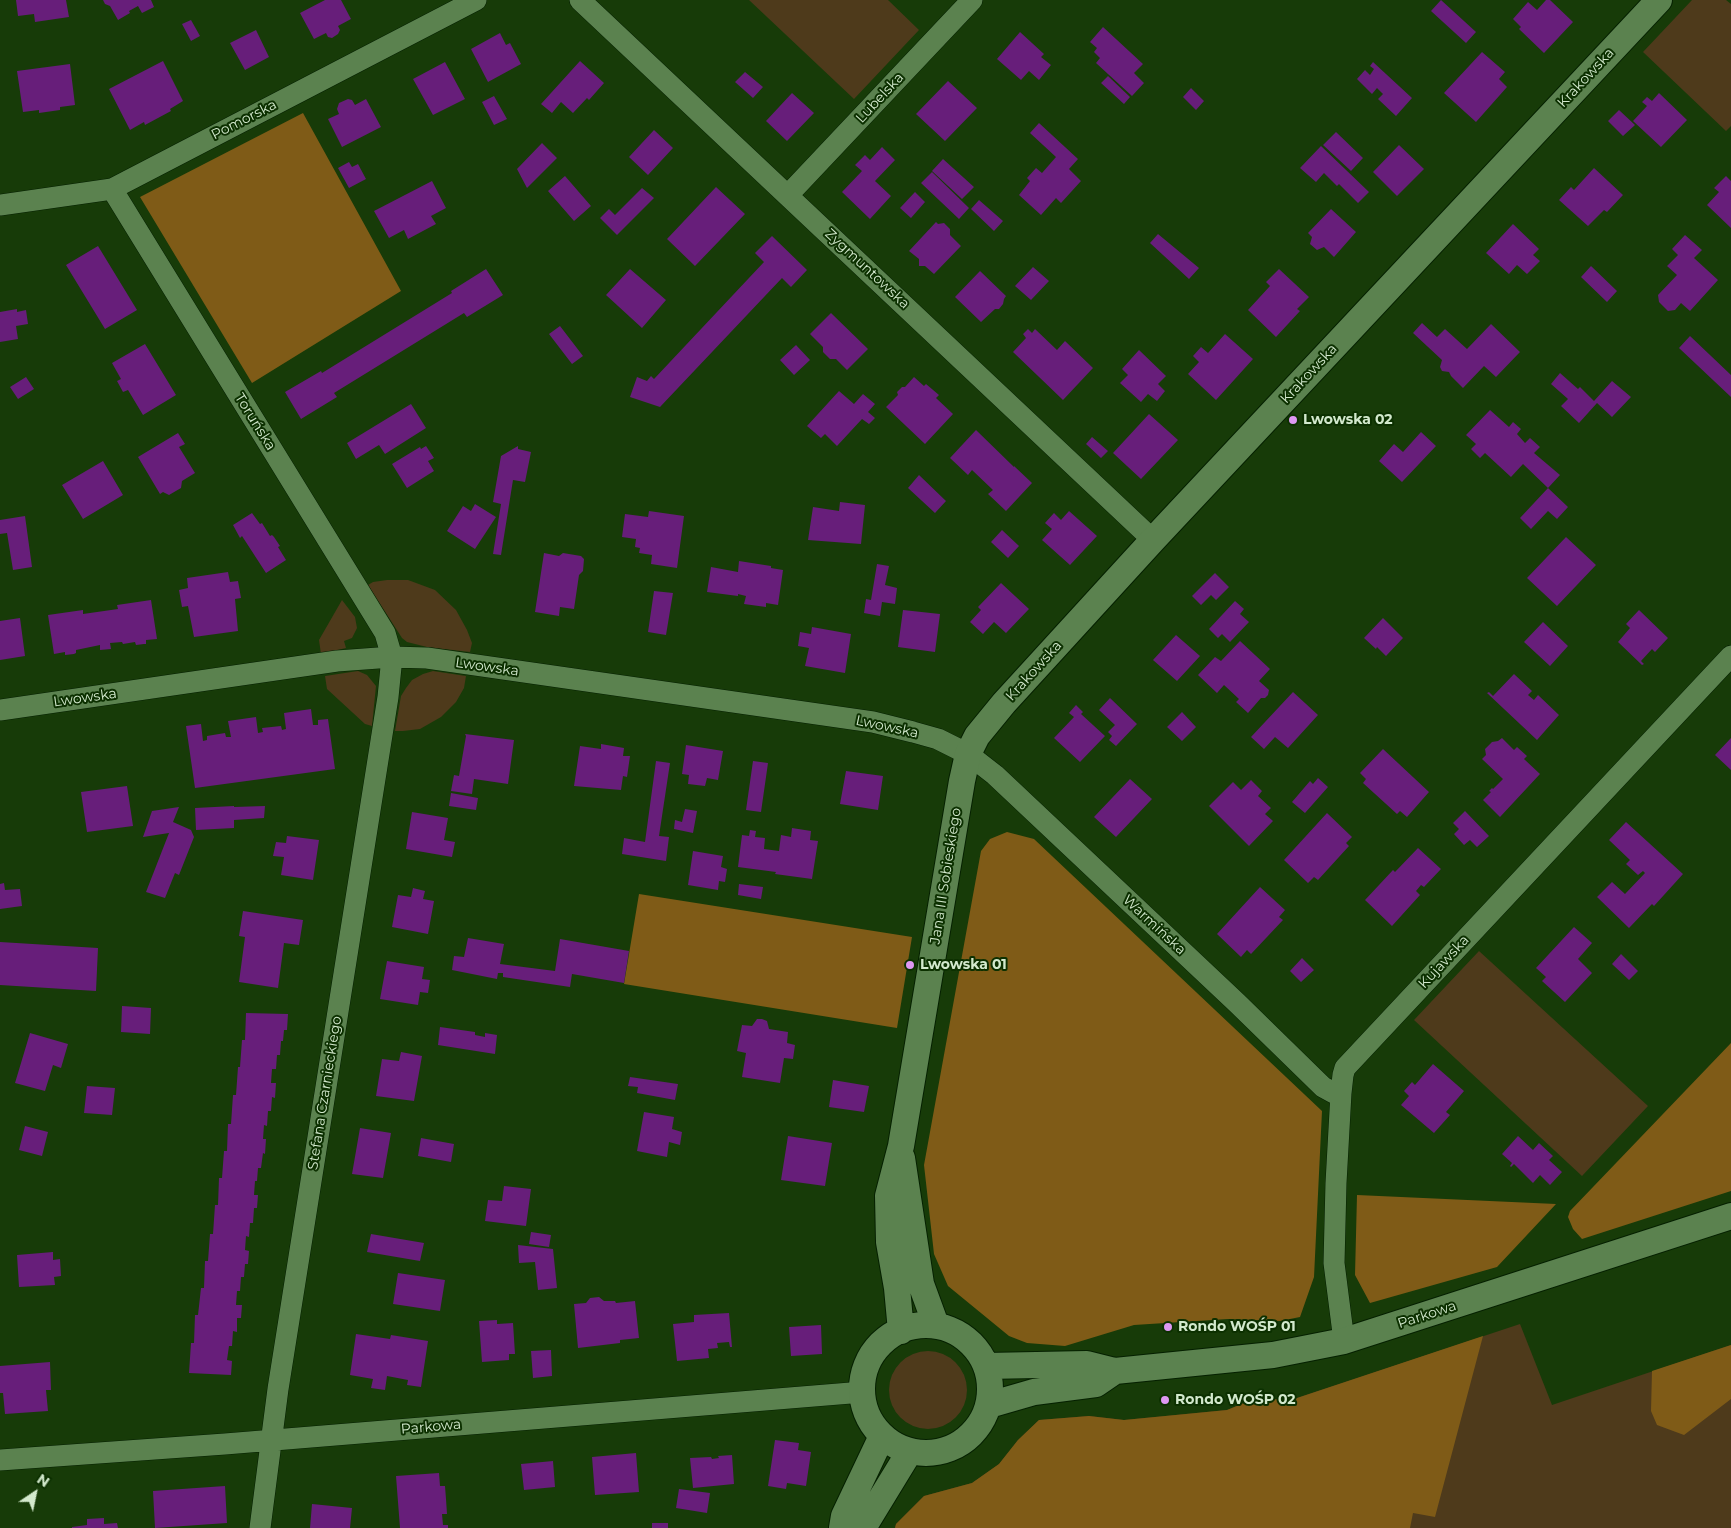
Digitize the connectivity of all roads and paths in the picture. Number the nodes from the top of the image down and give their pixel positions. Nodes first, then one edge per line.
1 (476, 0) edge
2 (580, 0) edge
3 (972, 0) edge
4 (1659, 0) edge
5 (112, 189) junction
6 (788, 195) junction
7 (0, 205) edge
8 (1153, 540) junction
9 (1731, 656) edge
10 (392, 658) junction
11 (0, 710) edge
12 (968, 754) junction
13 (1341, 1093) junction
14 (901, 1146) junction
15 (1731, 1216) edge
16 (936, 1325) junction
17 (900, 1331) junction
18 (1344, 1341) junction
19 (986, 1366) junction
20 (1114, 1371) junction
21 (863, 1392) junction
22 (989, 1405) junction
23 (882, 1436) junction
24 (270, 1441) junction
25 (910, 1450) junction
26 (0, 1460) edge
27 (260, 1528) edge
28 (842, 1528) edge
29 (863, 1528) edge

1 - 5 street, Pomorska
2 - 6 street, Zygmuntowska
3 - 6 street, Lubelska
4 - 8 street, Krakowska
5 - 7 street, Pomorska
5 - 10 street, Toruńska
6 - 8 street, Zygmuntowska
8 - 12 street, Krakowska
9 - 13 street, Kujawska
10 - 11 street, Lwowska
10 - 12 street, Lwowska
10 - 24 street, Stefana Czarnieckiego
12 - 13 street, Warmińska
12 - 14 street, Jana III Sobieskiego
13 - 18 street, Kujawska
14 - 16 street, Jana III Sobieskiego
14 - 17 street, Jana III Sobieskiego
15 - 18 street, Parkowa
16 - 17 street
16 - 19 street
17 - 21 street
18 - 20 street, Parkowa
19 - 20 street, Parkowa
19 - 22 street
20 - 22 street, Parkowa
21 - 23 street
21 - 24 street, Parkowa
22 - 25 street
23 - 25 street
23 - 28 street
24 - 26 street, Parkowa
24 - 27 street, Stefana Czarnieckiego
25 - 29 street

